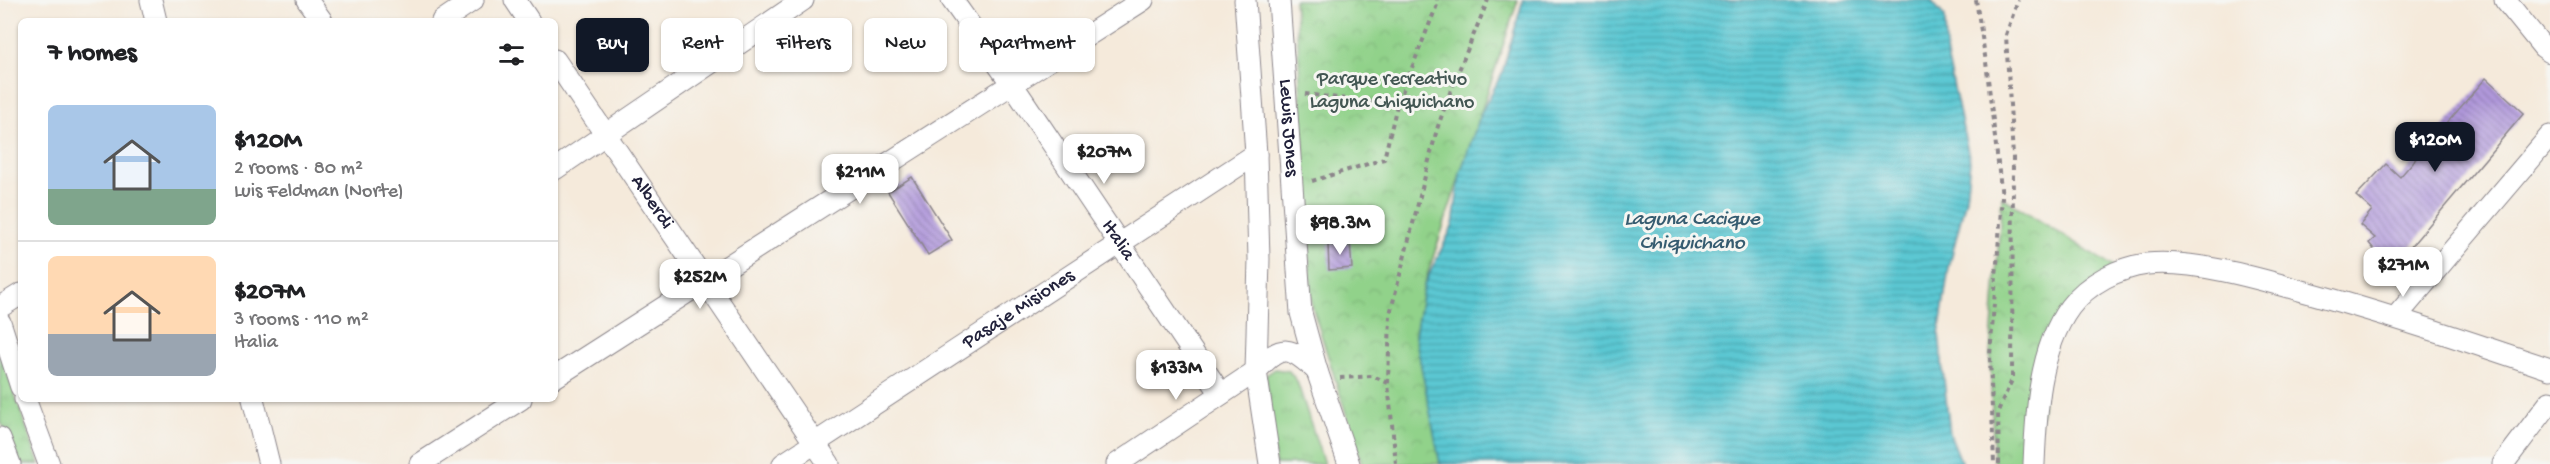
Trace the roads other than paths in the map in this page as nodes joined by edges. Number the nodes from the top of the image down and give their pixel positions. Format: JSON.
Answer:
{"nodes":[{"id":1,"x":151,"y":0,"type":"edge"},
{"id":2,"x":307,"y":0,"type":"edge"},
{"id":3,"x":473,"y":0,"type":"edge"},
{"id":4,"x":515,"y":0,"type":"edge"},
{"id":5,"x":803,"y":0,"type":"edge"},
{"id":6,"x":952,"y":0,"type":"edge"},
{"id":7,"x":1143,"y":0,"type":"edge"},
{"id":8,"x":1245,"y":0,"type":"edge"},
{"id":9,"x":1278,"y":0,"type":"edge"},
{"id":10,"x":2505,"y":0,"type":"edge"},
{"id":11,"x":155,"y":18,"type":"edge"},
{"id":12,"x":320,"y":18,"type":"edge"},
{"id":13,"x":446,"y":18,"type":"edge"},
{"id":14,"x":527,"y":18,"type":"edge"},
{"id":15,"x":2550,"y":52,"type":"edge"},
{"id":16,"x":558,"y":64,"type":"edge"},
{"id":17,"x":1012,"y":84,"type":"junction"},
{"id":18,"x":605,"y":135,"type":"junction"},
{"id":19,"x":2550,"y":136,"type":"edge"},
{"id":20,"x":1256,"y":154,"type":"junction"},
{"id":21,"x":558,"y":167,"type":"edge"},
{"id":22,"x":1120,"y":243,"type":"junction"},
{"id":23,"x":704,"y":282,"type":"junction"},
{"id":24,"x":18,"y":296,"type":"edge"},
{"id":25,"x":0,"y":308,"type":"edge"},
{"id":26,"x":2396,"y":316,"type":"junction"},
{"id":27,"x":0,"y":322,"type":"edge"},
{"id":28,"x":2550,"y":369,"type":"edge"},
{"id":29,"x":1257,"y":370,"type":"junction"},
{"id":30,"x":1326,"y":375,"type":"junction"},
{"id":31,"x":558,"y":376,"type":"edge"},
{"id":32,"x":18,"y":378,"type":"edge"},
{"id":33,"x":1221,"y":394,"type":"junction"},
{"id":34,"x":26,"y":402,"type":"edge"},
{"id":35,"x":254,"y":402,"type":"edge"},
{"id":36,"x":516,"y":402,"type":"edge"},
{"id":37,"x":2550,"y":402,"type":"edge"},
{"id":38,"x":0,"y":438,"type":"edge"},
{"id":39,"x":815,"y":443,"type":"junction"},
{"id":40,"x":10,"y":464,"type":"edge"},
{"id":41,"x":49,"y":464,"type":"edge"},
{"id":42,"x":269,"y":464,"type":"edge"},
{"id":43,"x":420,"y":464,"type":"edge"},
{"id":44,"x":783,"y":464,"type":"edge"},
{"id":45,"x":829,"y":464,"type":"edge"},
{"id":46,"x":1117,"y":464,"type":"edge"},
{"id":47,"x":1270,"y":464,"type":"edge"},
{"id":48,"x":1349,"y":464,"type":"edge"},
{"id":49,"x":2034,"y":464,"type":"edge"},
{"id":50,"x":2503,"y":464,"type":"edge"}],
"edges":[{"from":1,"to":11,"type":"street"},
{"from":2,"to":12,"type":"street"},
{"from":3,"to":13,"type":"street"},
{"from":4,"to":14,"type":"street"},
{"from":5,"to":18,"type":"street"},
{"from":6,"to":17,"type":"street","name":"Italia"},
{"from":7,"to":17,"type":"street"},
{"from":8,"to":20,"type":"street","name":"Lewis Jones"},
{"from":9,"to":30,"type":"street","name":"Lewis Jones"},
{"from":10,"to":15,"type":"street"},
{"from":16,"to":18,"type":"street","name":"Alberdi"},
{"from":17,"to":22,"type":"street","name":"Italia"},
{"from":17,"to":23,"type":"street"},
{"from":18,"to":21,"type":"street"},
{"from":18,"to":23,"type":"street","name":"Alberdi"},
{"from":19,"to":26,"type":"street"},
{"from":20,"to":22,"type":"street","name":"Pasaje Misiones"},
{"from":20,"to":29,"type":"street","name":"Lewis Jones"},
{"from":22,"to":33,"type":"street","name":"Italia"},
{"from":22,"to":39,"type":"street","name":"Pasaje Misiones"},
{"from":23,"to":31,"type":"street"},
{"from":23,"to":39,"type":"street","name":"Alberdi"},
{"from":24,"to":25,"type":"street"},
{"from":26,"to":28,"type":"street"},
{"from":26,"to":49,"type":"street"},
{"from":27,"to":32,"type":"street"},
{"from":29,"to":30,"type":"street"},
{"from":29,"to":33,"type":"street"},
{"from":29,"to":47,"type":"street","name":"Lewis Jones"},
{"from":30,"to":48,"type":"street","name":"Lewis Jones"},
{"from":33,"to":46,"type":"street"},
{"from":34,"to":41,"type":"street"},
{"from":35,"to":42,"type":"street"},
{"from":36,"to":43,"type":"street"},
{"from":37,"to":50,"type":"street"},
{"from":38,"to":40,"type":"street"},
{"from":39,"to":44,"type":"street","name":"Pasaje Misiones"},
{"from":39,"to":45,"type":"street","name":"Alberdi"}]}
